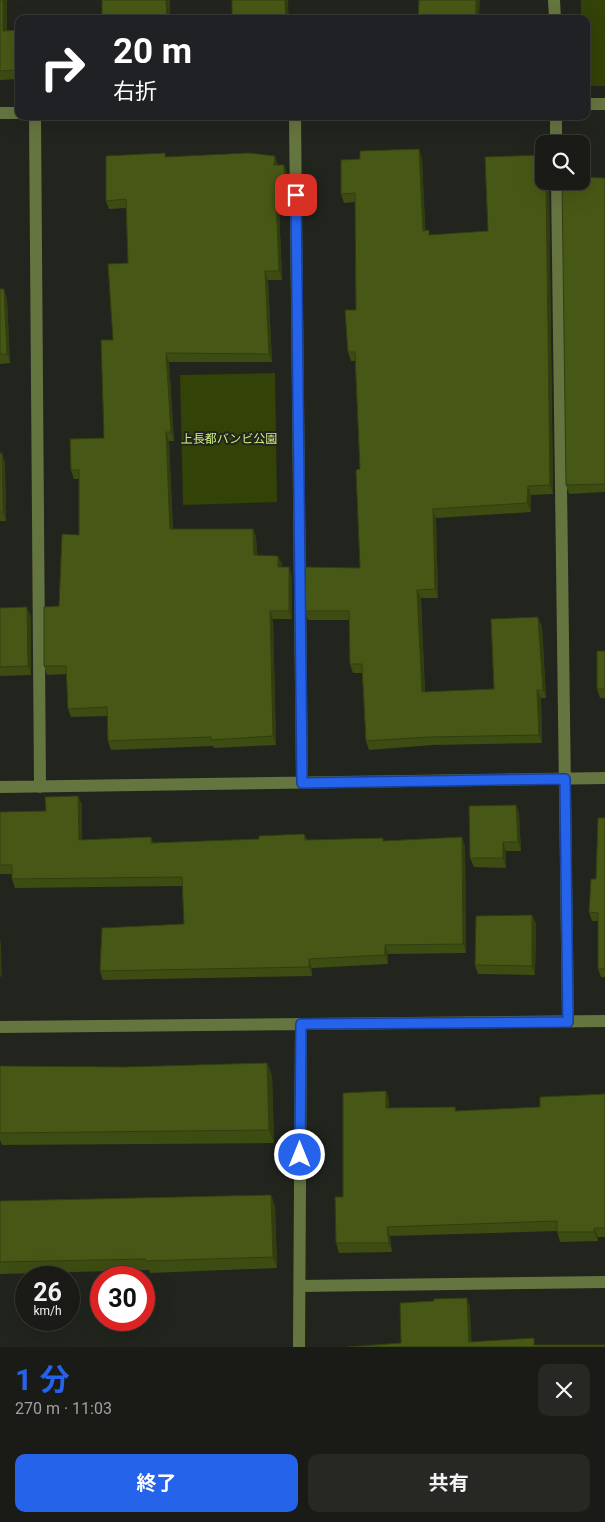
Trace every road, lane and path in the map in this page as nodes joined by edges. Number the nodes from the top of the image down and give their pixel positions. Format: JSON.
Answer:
{"nodes":[{"id":1,"x":554,"y":0,"type":"edge"},
{"id":2,"x":555,"y":15,"type":"edge"},
{"id":3,"x":590,"y":104,"type":"edge"},
{"id":4,"x":605,"y":104,"type":"edge"},
{"id":5,"x":0,"y":113,"type":"edge"},
{"id":6,"x":15,"y":113,"type":"edge"},
{"id":7,"x":35,"y":120,"type":"edge"},
{"id":8,"x":295,"y":120,"type":"edge"},
{"id":9,"x":556,"y":120,"type":"edge"},
{"id":10,"x":556,"y":135,"type":"edge"},
{"id":11,"x":557,"y":190,"type":"edge"},
{"id":12,"x":605,"y":778,"type":"edge"},
{"id":13,"x":565,"y":779,"type":"junction"},
{"id":14,"x":302,"y":783,"type":"junction"},
{"id":15,"x":0,"y":787,"type":"edge"},
{"id":16,"x":40,"y":787,"type":"junction"},
{"id":17,"x":605,"y":1021,"type":"edge"},
{"id":18,"x":568,"y":1022,"type":"junction"},
{"id":19,"x":301,"y":1024,"type":"junction"},
{"id":20,"x":0,"y":1027,"type":"edge"},
{"id":21,"x":605,"y":1282,"type":"edge"},
{"id":22,"x":300,"y":1286,"type":"junction"},
{"id":23,"x":299,"y":1347,"type":"edge"}],
"edges":[{"from":1,"to":2,"type":"street"},
{"from":3,"to":4,"type":"street"},
{"from":5,"to":6,"type":"street"},
{"from":7,"to":16,"type":"street"},
{"from":8,"to":14,"type":"street"},
{"from":9,"to":10,"type":"street"},
{"from":11,"to":13,"type":"street"},
{"from":12,"to":13,"type":"street"},
{"from":13,"to":14,"type":"street"},
{"from":13,"to":18,"type":"street"},
{"from":14,"to":16,"type":"street"},
{"from":15,"to":16,"type":"street"},
{"from":17,"to":18,"type":"street"},
{"from":18,"to":19,"type":"street"},
{"from":19,"to":20,"type":"street"},
{"from":19,"to":22,"type":"street"},
{"from":21,"to":22,"type":"street"},
{"from":22,"to":23,"type":"street"}]}
